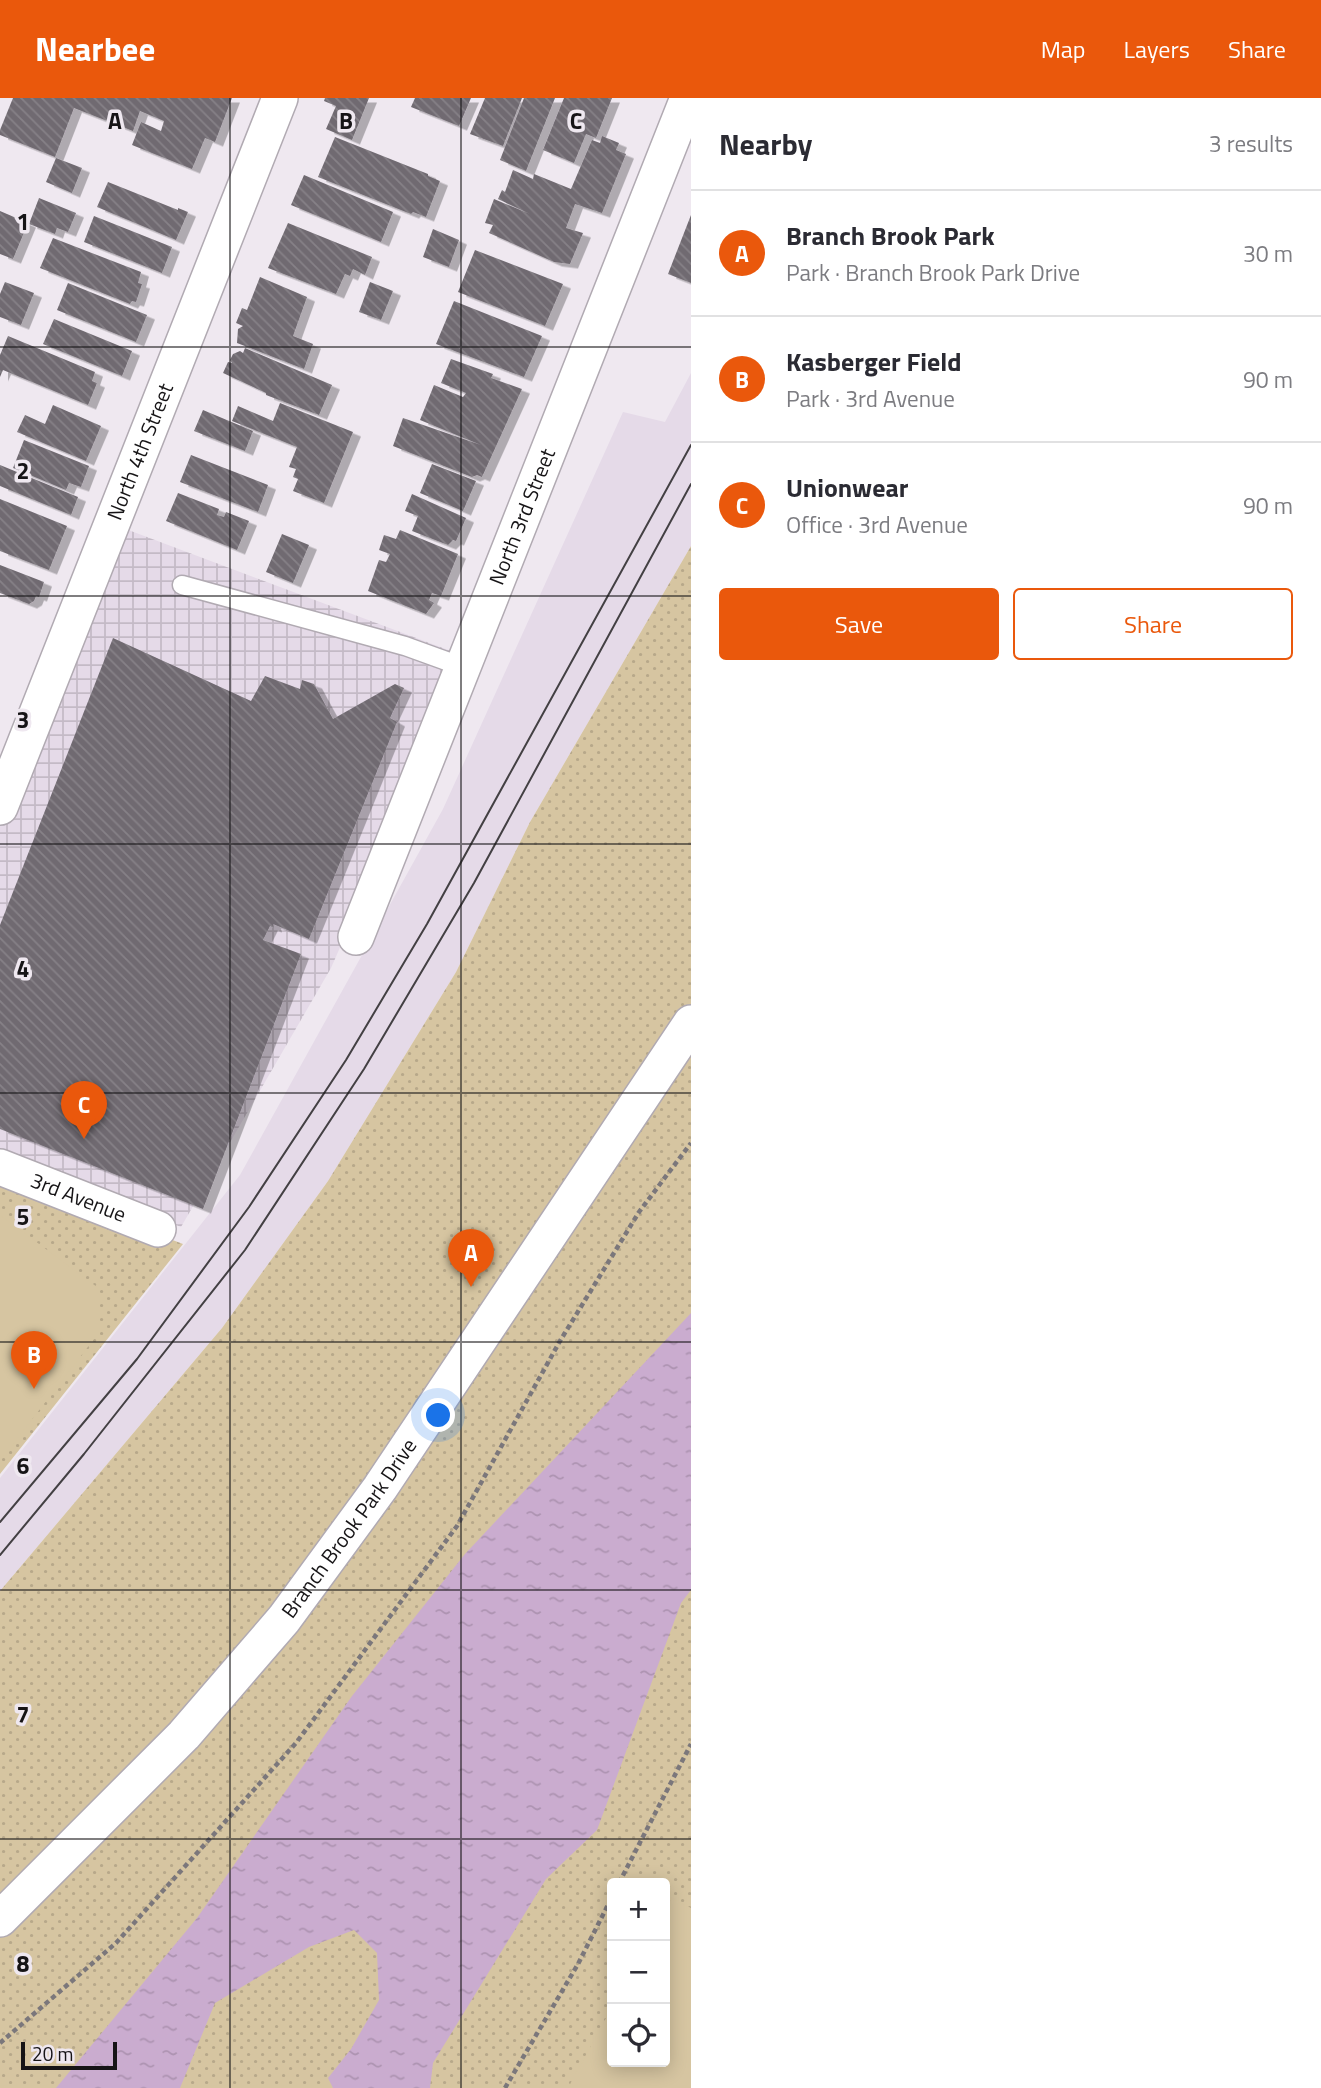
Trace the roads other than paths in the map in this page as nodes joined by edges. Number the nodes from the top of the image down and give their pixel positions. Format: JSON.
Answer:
{"nodes":[{"id":1,"x":280,"y":98,"type":"edge"},
{"id":2,"x":688,"y":98,"type":"edge"},
{"id":3,"x":182,"y":584,"type":"dead end"},
{"id":4,"x":463,"y":667,"type":"junction"},
{"id":5,"x":0,"y":807,"type":"edge"},
{"id":6,"x":356,"y":937,"type":"dead end"},
{"id":7,"x":691,"y":1023,"type":"edge"},
{"id":8,"x":0,"y":1167,"type":"edge"},
{"id":9,"x":158,"y":1230,"type":"dead end"},
{"id":10,"x":0,"y":1919,"type":"edge"}],
"edges":[{"from":1,"to":5,"type":"street","name":"North 4th Street"},
{"from":2,"to":4,"type":"street","name":"North 3rd Street"},
{"from":3,"to":4,"type":"lane"},
{"from":4,"to":6,"type":"street","name":"North 3rd Street"},
{"from":7,"to":10,"type":"street","name":"Branch Brook Park Drive"},
{"from":8,"to":9,"type":"street","name":"3rd Avenue"}]}
